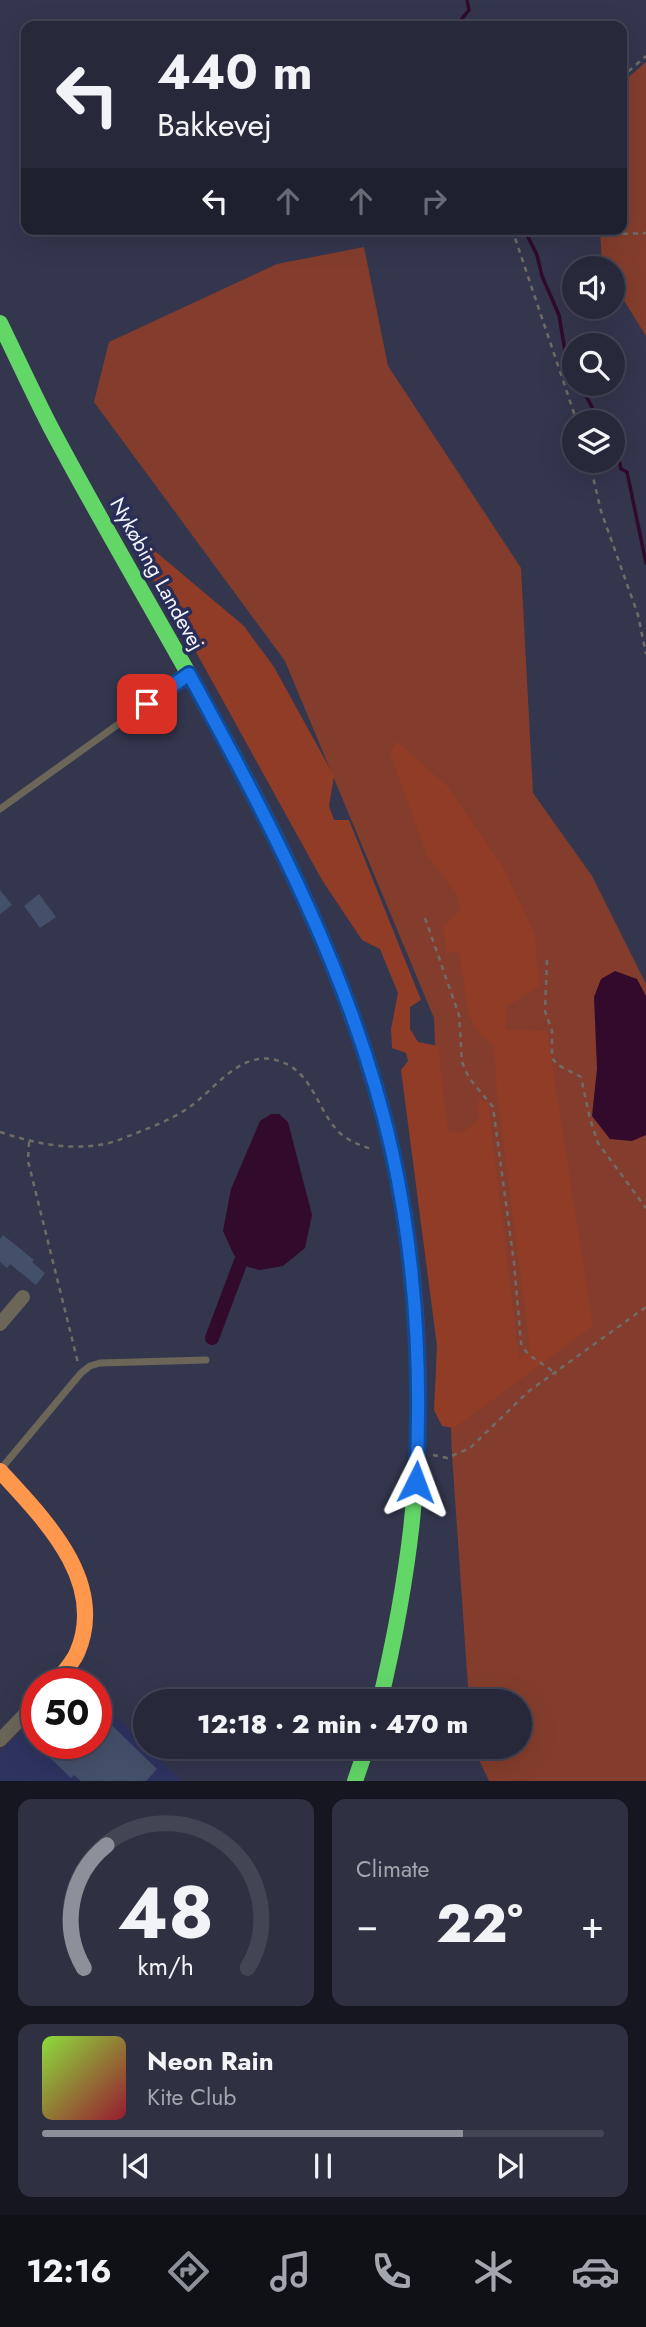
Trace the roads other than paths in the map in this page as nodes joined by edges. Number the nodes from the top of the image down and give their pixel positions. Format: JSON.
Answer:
{"nodes":[{"id":1,"x":0,"y":323,"type":"edge"},
{"id":2,"x":189,"y":674,"type":"junction"},
{"id":3,"x":0,"y":809,"type":"edge"},
{"id":4,"x":23,"y":1297,"type":"dead end"},
{"id":5,"x":0,"y":1324,"type":"edge"},
{"id":6,"x":206,"y":1360,"type":"dead end"},
{"id":7,"x":0,"y":1470,"type":"edge"},
{"id":8,"x":66,"y":1668,"type":"edge"},
{"id":9,"x":383,"y":1689,"type":"edge"},
{"id":10,"x":21,"y":1718,"type":"edge"},
{"id":11,"x":0,"y":1740,"type":"edge"},
{"id":12,"x":363,"y":1759,"type":"edge"},
{"id":13,"x":355,"y":1781,"type":"edge"}],
"edges":[{"from":1,"to":2,"type":"main road","name":"Nykøbing Landevej"},
{"from":2,"to":3,"type":"lane"},
{"from":2,"to":9,"type":"main road","name":"Nykøbing Landevej"},
{"from":4,"to":5,"type":"street"},
{"from":6,"to":7,"type":"lane"},
{"from":7,"to":8,"type":"main road"},
{"from":10,"to":11,"type":"street"},
{"from":12,"to":13,"type":"main road"}]}
